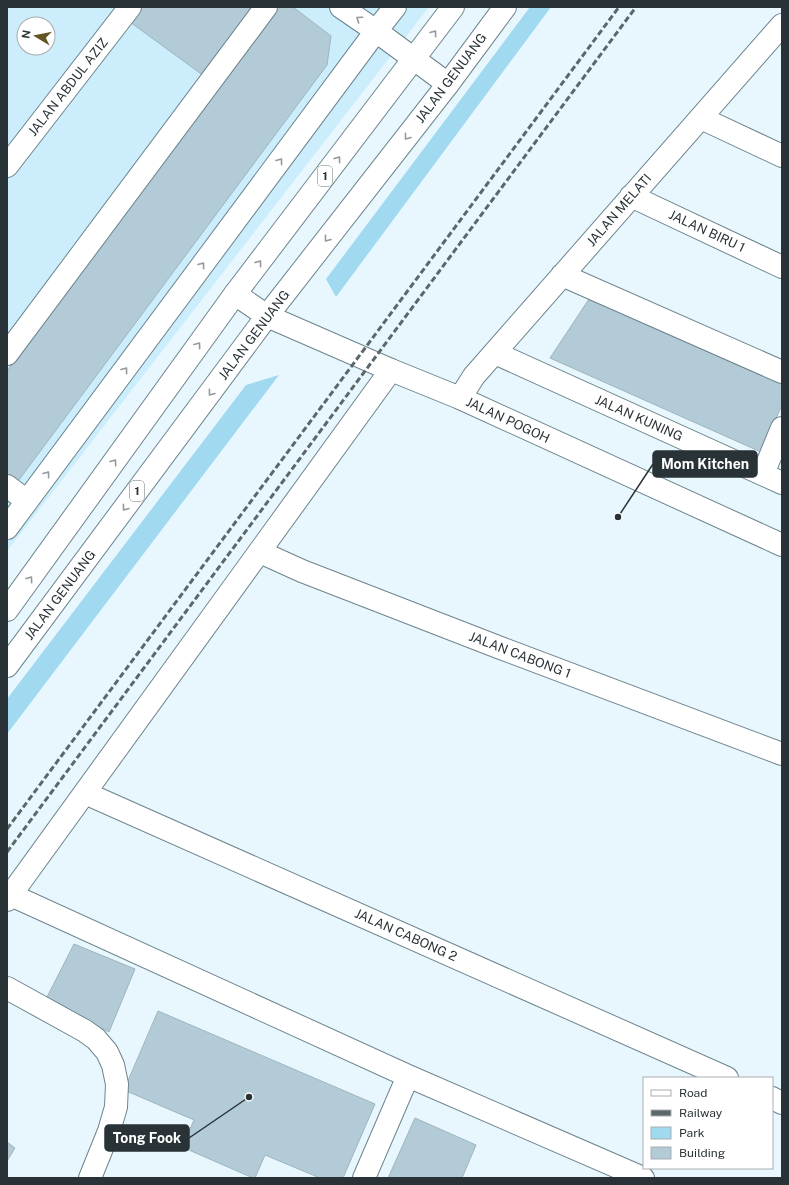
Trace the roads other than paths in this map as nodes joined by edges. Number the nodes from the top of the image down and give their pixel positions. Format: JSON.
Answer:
{"nodes":[{"id":1,"x":130,"y":7,"type":"edge"},
{"id":2,"x":266,"y":7,"type":"edge"},
{"id":3,"x":341,"y":7,"type":"edge"},
{"id":4,"x":395,"y":7,"type":"edge"},
{"id":5,"x":453,"y":7,"type":"edge"},
{"id":6,"x":505,"y":7,"type":"edge"},
{"id":7,"x":782,"y":25,"type":"edge"},
{"id":8,"x":376,"y":31,"type":"junction"},
{"id":9,"x":774,"y":47,"type":"edge"},
{"id":10,"x":414,"y":59,"type":"junction"},
{"id":11,"x":448,"y":84,"type":"junction"},
{"id":12,"x":701,"y":118,"type":"junction"},
{"id":13,"x":782,"y":156,"type":"edge"},
{"id":14,"x":7,"y":166,"type":"edge"},
{"id":15,"x":631,"y":196,"type":"junction"},
{"id":16,"x":782,"y":267,"type":"edge"},
{"id":17,"x":562,"y":275,"type":"junction"},
{"id":18,"x":235,"y":294,"type":"junction"},
{"id":19,"x":267,"y":316,"type":"junction"},
{"id":20,"x":495,"y":353,"type":"junction"},
{"id":21,"x":7,"y":354,"type":"edge"},
{"id":22,"x":391,"y":370,"type":"junction"},
{"id":23,"x":782,"y":372,"type":"edge"},
{"id":24,"x":460,"y":398,"type":"junction"},
{"id":25,"x":782,"y":428,"type":"edge"},
{"id":26,"x":773,"y":479,"type":"edge"},
{"id":27,"x":7,"y":486,"type":"edge"},
{"id":28,"x":27,"y":501,"type":"junction"},
{"id":29,"x":7,"y":528,"type":"edge"},
{"id":30,"x":782,"y":545,"type":"edge"},
{"id":31,"x":260,"y":552,"type":"junction"},
{"id":32,"x":7,"y":610,"type":"edge"},
{"id":33,"x":7,"y":666,"type":"edge"},
{"id":34,"x":782,"y":754,"type":"edge"},
{"id":35,"x":85,"y":793,"type":"junction"},
{"id":36,"x":9,"y":897,"type":"edge"},
{"id":37,"x":7,"y":988,"type":"edge"},
{"id":38,"x":408,"y":1076,"type":"junction"},
{"id":39,"x":725,"y":1077,"type":"edge"},
{"id":40,"x":773,"y":1098,"type":"edge"},
{"id":41,"x":782,"y":1103,"type":"edge"},
{"id":42,"x":90,"y":1178,"type":"edge"},
{"id":43,"x":364,"y":1178,"type":"edge"},
{"id":44,"x":643,"y":1178,"type":"edge"}],
"edges":[{"from":1,"to":14,"type":"main road","name":"JALAN ABDUL AZIZ"},
{"from":2,"to":21,"type":"main road"},
{"from":8,"to":3,"type":"main road","one_way":true},
{"from":4,"to":8,"type":"main road"},
{"from":10,"to":5,"type":"main road","number":"1","one_way":true},
{"from":6,"to":11,"type":"main road","name":"JALAN GENUANG","number":"1"},
{"from":7,"to":9,"type":"main road","name":"JALAN MELATI"},
{"from":8,"to":10,"type":"main road"},
{"from":28,"to":8,"type":"main road","one_way":true},
{"from":9,"to":12,"type":"main road","name":"JALAN MELATI"},
{"from":10,"to":11,"type":"main road"},
{"from":18,"to":10,"type":"main road","number":"1","one_way":true},
{"from":11,"to":19,"type":"main road","name":"JALAN GENUANG","number":"1","one_way":true},
{"from":12,"to":13,"type":"main road"},
{"from":12,"to":15,"type":"main road","name":"JALAN MELATI"},
{"from":15,"to":16,"type":"main road","name":"JALAN BIRU 1"},
{"from":15,"to":17,"type":"main road","name":"JALAN MELATI"},
{"from":17,"to":20,"type":"main road","name":"JALAN MELATI"},
{"from":17,"to":23,"type":"main road"},
{"from":18,"to":19,"type":"main road","name":"JALAN POGOH"},
{"from":32,"to":18,"type":"main road","number":"1","one_way":true},
{"from":19,"to":22,"type":"main road","name":"JALAN POGOH"},
{"from":19,"to":33,"type":"main road","name":"JALAN GENUANG","number":"1","one_way":true},
{"from":20,"to":24,"type":"main road","name":"JALAN MELATI"},
{"from":20,"to":26,"type":"main road","name":"JALAN KUNING"},
{"from":22,"to":24,"type":"main road","name":"JALAN POGOH"},
{"from":22,"to":31,"type":"main road"},
{"from":24,"to":30,"type":"main road","name":"JALAN POGOH"},
{"from":25,"to":26,"type":"main road"},
{"from":27,"to":28,"type":"main road"},
{"from":28,"to":29,"type":"main road"},
{"from":31,"to":34,"type":"main road","name":"JALAN CABONG 1"},
{"from":31,"to":35,"type":"main road"},
{"from":35,"to":36,"type":"main road"},
{"from":35,"to":39,"type":"main road","name":"JALAN CABONG 2"},
{"from":36,"to":38,"type":"main road"},
{"from":37,"to":42,"type":"main road"},
{"from":38,"to":43,"type":"main road"},
{"from":38,"to":44,"type":"main road"},
{"from":40,"to":41,"type":"main road"}]}
